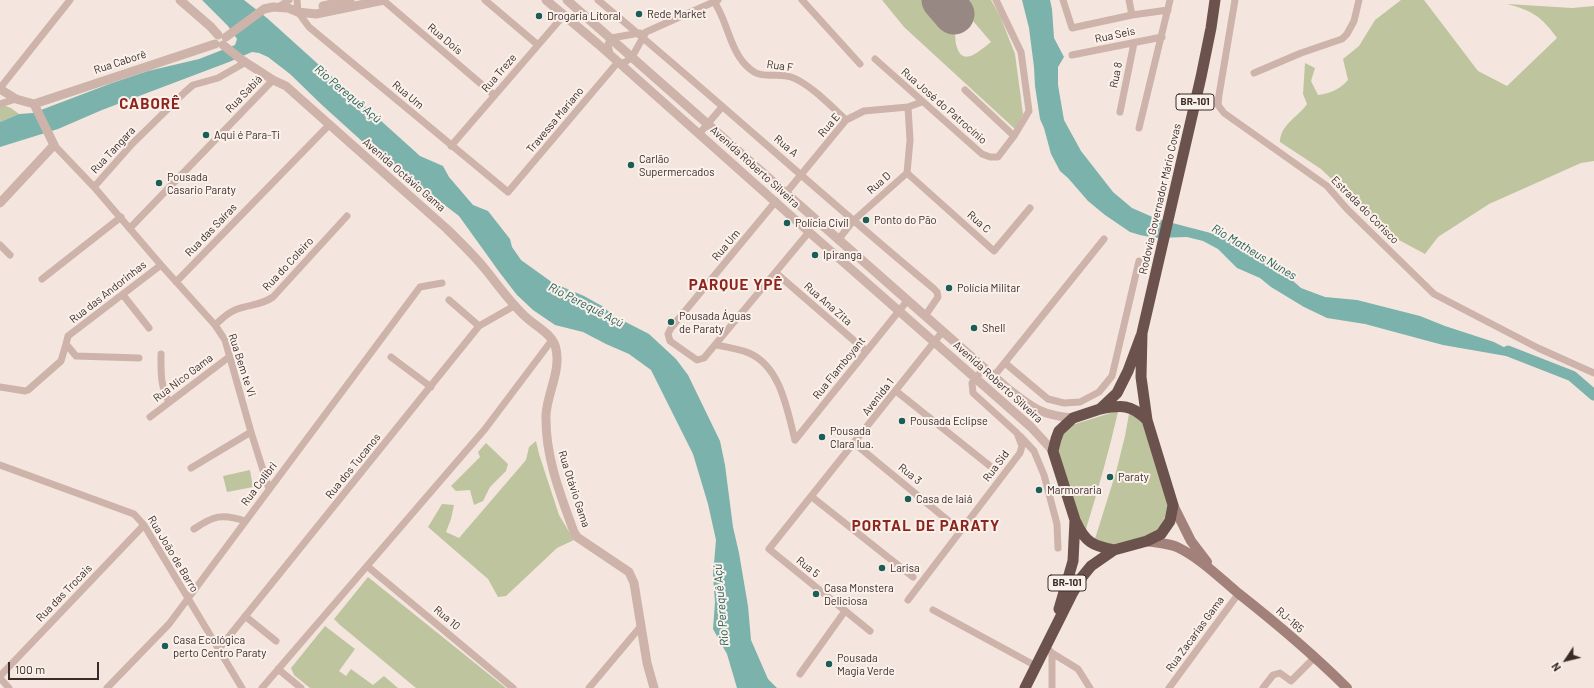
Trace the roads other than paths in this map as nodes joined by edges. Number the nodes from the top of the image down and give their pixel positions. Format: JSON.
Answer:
{"nodes":[{"id":1,"x":70,"y":0,"type":"edge"},
{"id":2,"x":180,"y":0,"type":"edge"},
{"id":3,"x":289,"y":0,"type":"edge"},
{"id":4,"x":297,"y":0,"type":"edge"},
{"id":5,"x":350,"y":0,"type":"edge"},
{"id":6,"x":383,"y":0,"type":"edge"},
{"id":7,"x":485,"y":0,"type":"edge"},
{"id":8,"x":546,"y":0,"type":"edge"},
{"id":9,"x":567,"y":0,"type":"edge"},
{"id":10,"x":598,"y":0,"type":"edge"},
{"id":11,"x":802,"y":0,"type":"edge"},
{"id":12,"x":996,"y":0,"type":"edge"},
{"id":13,"x":1063,"y":0,"type":"edge"},
{"id":14,"x":1129,"y":0,"type":"edge"},
{"id":15,"x":1170,"y":0,"type":"edge"},
{"id":16,"x":1214,"y":0,"type":"edge"},
{"id":17,"x":1235,"y":0,"type":"edge"},
{"id":18,"x":1359,"y":0,"type":"edge"},
{"id":19,"x":715,"y":1,"type":"edge"},
{"id":20,"x":272,"y":6,"type":"edge"},
{"id":21,"x":1168,"y":10,"type":"junction"},
{"id":22,"x":298,"y":12,"type":"junction"},
{"id":23,"x":309,"y":12,"type":"junction"},
{"id":24,"x":564,"y":15,"type":"junction"},
{"id":25,"x":1132,"y":15,"type":"junction"},
{"id":26,"x":642,"y":34,"type":"junction"},
{"id":27,"x":1162,"y":37,"type":"junction"},
{"id":28,"x":611,"y":38,"type":"junction"},
{"id":29,"x":223,"y":41,"type":"junction"},
{"id":30,"x":1134,"y":42,"type":"junction"},
{"id":31,"x":538,"y":44,"type":"junction"},
{"id":32,"x":610,"y":54,"type":"junction"},
{"id":33,"x":1072,"y":55,"type":"dead end"},
{"id":34,"x":632,"y":57,"type":"junction"},
{"id":35,"x":874,"y":59,"type":"dead end"},
{"id":36,"x":244,"y":61,"type":"junction"},
{"id":37,"x":618,"y":62,"type":"junction"},
{"id":38,"x":860,"y":64,"type":"dead end"},
{"id":39,"x":1254,"y":73,"type":"dead end"},
{"id":40,"x":273,"y":80,"type":"junction"},
{"id":41,"x":0,"y":89,"type":"edge"},
{"id":42,"x":965,"y":90,"type":"dead end"},
{"id":43,"x":494,"y":95,"type":"junction"},
{"id":44,"x":16,"y":99,"type":"junction"},
{"id":45,"x":922,"y":102,"type":"junction"},
{"id":46,"x":0,"y":104,"type":"edge"},
{"id":47,"x":34,"y":104,"type":"junction"},
{"id":48,"x":722,"y":107,"type":"junction"},
{"id":49,"x":908,"y":107,"type":"junction"},
{"id":50,"x":1120,"y":112,"type":"dead end"},
{"id":51,"x":846,"y":120,"type":"junction"},
{"id":52,"x":708,"y":124,"type":"junction"},
{"id":53,"x":329,"y":125,"type":"junction"},
{"id":54,"x":1139,"y":128,"type":"dead end"},
{"id":55,"x":699,"y":134,"type":"junction"},
{"id":56,"x":1014,"y":136,"type":"junction"},
{"id":57,"x":54,"y":145,"type":"junction"},
{"id":58,"x":451,"y":146,"type":"junction"},
{"id":59,"x":907,"y":173,"type":"junction"},
{"id":60,"x":802,"y":175,"type":"junction"},
{"id":61,"x":773,"y":181,"type":"junction"},
{"id":62,"x":94,"y":187,"type":"junction"},
{"id":63,"x":508,"y":192,"type":"joint"},
{"id":64,"x":786,"y":192,"type":"junction"},
{"id":65,"x":766,"y":193,"type":"junction"},
{"id":66,"x":776,"y":201,"type":"junction"},
{"id":67,"x":0,"y":204,"type":"edge"},
{"id":68,"x":1030,"y":208,"type":"dead end"},
{"id":69,"x":348,"y":216,"type":"dead end"},
{"id":70,"x":121,"y":217,"type":"junction"},
{"id":71,"x":853,"y":221,"type":"junction"},
{"id":72,"x":130,"y":228,"type":"junction"},
{"id":73,"x":809,"y":232,"type":"junction"},
{"id":74,"x":1104,"y":239,"type":"dead end"},
{"id":75,"x":838,"y":240,"type":"junction"},
{"id":76,"x":0,"y":245,"type":"edge"},
{"id":77,"x":10,"y":255,"type":"dead end"},
{"id":78,"x":1139,"y":261,"type":"dead end"},
{"id":79,"x":161,"y":265,"type":"junction"},
{"id":80,"x":776,"y":273,"type":"junction"},
{"id":81,"x":42,"y":279,"type":"dead end"},
{"id":82,"x":176,"y":282,"type":"junction"},
{"id":83,"x":442,"y":283,"type":"dead end"},
{"id":84,"x":123,"y":295,"type":"junction"},
{"id":85,"x":449,"y":300,"type":"dead end"},
{"id":86,"x":907,"y":301,"type":"junction"},
{"id":87,"x":514,"y":306,"type":"junction"},
{"id":88,"x":899,"y":310,"type":"junction"},
{"id":89,"x":925,"y":316,"type":"junction"},
{"id":90,"x":215,"y":325,"type":"junction"},
{"id":91,"x":479,"y":326,"type":"junction"},
{"id":92,"x":148,"y":328,"type":"dead end"},
{"id":93,"x":943,"y":331,"type":"junction"},
{"id":94,"x":1142,"y":333,"type":"junction"},
{"id":95,"x":552,"y":340,"type":"junction"},
{"id":96,"x":935,"y":342,"type":"junction"},
{"id":97,"x":66,"y":344,"type":"junction"},
{"id":98,"x":716,"y":345,"type":"junction"},
{"id":99,"x":866,"y":352,"type":"junction"},
{"id":100,"x":161,"y":354,"type":"dead end"},
{"id":101,"x":391,"y":356,"type":"dead end"},
{"id":102,"x":229,"y":357,"type":"junction"},
{"id":103,"x":139,"y":358,"type":"dead end"},
{"id":104,"x":1005,"y":363,"type":"junction"},
{"id":105,"x":984,"y":368,"type":"junction"},
{"id":106,"x":1594,"y":374,"type":"edge"},
{"id":107,"x":994,"y":376,"type":"junction"},
{"id":108,"x":976,"y":378,"type":"junction"},
{"id":109,"x":0,"y":387,"type":"edge"},
{"id":110,"x":431,"y":387,"type":"junction"},
{"id":111,"x":896,"y":391,"type":"junction"},
{"id":112,"x":169,"y":402,"type":"junction"},
{"id":113,"x":1100,"y":410,"type":"junction"},
{"id":114,"x":150,"y":417,"type":"dead end"},
{"id":115,"x":1073,"y":418,"type":"junction"},
{"id":116,"x":1147,"y":420,"type":"junction"},
{"id":117,"x":251,"y":432,"type":"junction"},
{"id":118,"x":1017,"y":433,"type":"junction"},
{"id":119,"x":854,"y":443,"type":"junction"},
{"id":120,"x":1053,"y":451,"type":"junction"},
{"id":121,"x":0,"y":465,"type":"edge"},
{"id":122,"x":191,"y":468,"type":"dead end"},
{"id":123,"x":995,"y":470,"type":"dead end"},
{"id":124,"x":269,"y":489,"type":"junction"},
{"id":125,"x":812,"y":497,"type":"junction"},
{"id":126,"x":1174,"y":505,"type":"junction"},
{"id":127,"x":1075,"y":520,"type":"junction"},
{"id":128,"x":246,"y":521,"type":"junction"},
{"id":129,"x":951,"y":523,"type":"dead end"},
{"id":130,"x":144,"y":525,"type":"junction"},
{"id":131,"x":194,"y":529,"type":"dead end"},
{"id":132,"x":1147,"y":541,"type":"junction"},
{"id":133,"x":1058,"y":548,"type":"dead end"},
{"id":134,"x":769,"y":550,"type":"joint"},
{"id":135,"x":1114,"y":550,"type":"junction"},
{"id":136,"x":367,"y":566,"type":"junction"},
{"id":137,"x":1215,"y":573,"type":"junction"},
{"id":138,"x":913,"y":576,"type":"dead end"},
{"id":139,"x":1239,"y":593,"type":"junction"},
{"id":140,"x":187,"y":599,"type":"junction"},
{"id":141,"x":908,"y":600,"type":"dead end"},
{"id":142,"x":933,"y":610,"type":"dead end"},
{"id":143,"x":845,"y":611,"type":"junction"},
{"id":144,"x":245,"y":616,"type":"junction"},
{"id":145,"x":641,"y":626,"type":"junction"},
{"id":146,"x":870,"y":631,"type":"dead end"},
{"id":147,"x":276,"y":641,"type":"dead end"},
{"id":148,"x":1048,"y":648,"type":"junction"},
{"id":149,"x":218,"y":650,"type":"junction"},
{"id":150,"x":1315,"y":657,"type":"junction"},
{"id":151,"x":1036,"y":666,"type":"junction"},
{"id":152,"x":278,"y":669,"type":"junction"},
{"id":153,"x":800,"y":674,"type":"dead end"},
{"id":154,"x":0,"y":677,"type":"edge"},
{"id":155,"x":1291,"y":681,"type":"junction"},
{"id":156,"x":9,"y":688,"type":"edge"},
{"id":157,"x":107,"y":688,"type":"edge"},
{"id":158,"x":242,"y":688,"type":"edge"},
{"id":159,"x":262,"y":688,"type":"edge"},
{"id":160,"x":301,"y":688,"type":"edge"},
{"id":161,"x":513,"y":688,"type":"edge"},
{"id":162,"x":589,"y":688,"type":"edge"},
{"id":163,"x":654,"y":688,"type":"edge"},
{"id":164,"x":1025,"y":688,"type":"edge"},
{"id":165,"x":1052,"y":688,"type":"edge"},
{"id":166,"x":1090,"y":688,"type":"edge"},
{"id":167,"x":1169,"y":688,"type":"edge"},
{"id":168,"x":1263,"y":688,"type":"edge"},
{"id":169,"x":1296,"y":688,"type":"edge"},
{"id":170,"x":1347,"y":688,"type":"edge"}],
"edges":[{"from":1,"to":41,"type":"street"},
{"from":2,"to":29,"type":"street","name":"Avenida Octávio Gama"},
{"from":3,"to":20,"type":"street"},
{"from":4,"to":22,"type":"street"},
{"from":5,"to":23,"type":"street"},
{"from":6,"to":23,"type":"street"},
{"from":6,"to":43,"type":"street","name":"Rua Dois"},
{"from":7,"to":31,"type":"street"},
{"from":8,"to":24,"type":"street","name":"Avenida Roberto Silveira"},
{"from":9,"to":28,"type":"street","name":"Avenida Roberto Silveira"},
{"from":10,"to":26,"type":"street","name":"Rua A"},
{"from":11,"to":38,"type":"street"},
{"from":12,"to":56,"type":"street","name":"Rua José do Patrocínio"},
{"from":13,"to":25,"type":"street"},
{"from":14,"to":25,"type":"street"},
{"from":15,"to":21,"type":"street"},
{"from":16,"to":94,"type":"highway","name":"Rodovia Governador Mário Covas","number":"BR-101"},
{"from":17,"to":106,"type":"street","name":"Estrada do Corisco"},
{"from":18,"to":39,"type":"street"},
{"from":19,"to":26,"type":"street"},
{"from":19,"to":51,"type":"street","name":"Rua F"},
{"from":20,"to":22,"type":"street"},
{"from":20,"to":29,"type":"street","name":"Rua Caborê"},
{"from":21,"to":25,"type":"street"},
{"from":21,"to":27,"type":"street"},
{"from":22,"to":23,"type":"street"},
{"from":22,"to":58,"type":"street","name":"Rua Um"},
{"from":24,"to":31,"type":"street","name":"Rua Treze"},
{"from":24,"to":32,"type":"street","name":"Avenida Roberto Silveira"},
{"from":26,"to":28,"type":"street"},
{"from":26,"to":34,"type":"street"},
{"from":26,"to":48,"type":"street","name":"Rua A"},
{"from":27,"to":30,"type":"street","name":"Rua Seis"},
{"from":27,"to":54,"type":"street"},
{"from":28,"to":32,"type":"street"},
{"from":28,"to":34,"type":"street","name":"Avenida Roberto Silveira"},
{"from":29,"to":36,"type":"street","name":"Avenida Octávio Gama"},
{"from":29,"to":47,"type":"street","name":"Rua Caborê"},
{"from":30,"to":33,"type":"street","name":"Rua Seis"},
{"from":30,"to":50,"type":"street","name":"Rua 8"},
{"from":31,"to":43,"type":"street","name":"Rua Treze"},
{"from":32,"to":37,"type":"street","name":"Avenida Roberto Silveira"},
{"from":34,"to":37,"type":"street"},
{"from":34,"to":52,"type":"street","name":"Avenida Roberto Silveira"},
{"from":35,"to":45,"type":"street","name":"Rua José do Patrocínio"},
{"from":36,"to":40,"type":"street","name":"Avenida Octávio Gama"},
{"from":36,"to":62,"type":"street","name":"Rua Tangara"},
{"from":37,"to":55,"type":"street","name":"Avenida Roberto Silveira"},
{"from":37,"to":63,"type":"street","name":"Travessa Mariano"},
{"from":40,"to":53,"type":"street","name":"Avenida Octávio Gama"},
{"from":40,"to":72,"type":"street","name":"Rua Sabiá"},
{"from":41,"to":44,"type":"street"},
{"from":42,"to":56,"type":"street"},
{"from":43,"to":58,"type":"street","name":"Rua Treze"},
{"from":44,"to":46,"type":"street"},
{"from":44,"to":47,"type":"street"},
{"from":45,"to":49,"type":"street","name":"Rua E"},
{"from":45,"to":56,"type":"street","name":"Rua José do Patrocínio"},
{"from":47,"to":57,"type":"street"},
{"from":48,"to":52,"type":"street"},
{"from":48,"to":60,"type":"street","name":"Rua A"},
{"from":49,"to":51,"type":"street","name":"Rua E"},
{"from":49,"to":59,"type":"street","name":"Rua D"},
{"from":51,"to":60,"type":"street","name":"Rua E"},
{"from":52,"to":55,"type":"street"},
{"from":52,"to":61,"type":"street","name":"Avenida Roberto Silveira"},
{"from":53,"to":82,"type":"street","name":"Rua das Saíras"},
{"from":53,"to":87,"type":"street","name":"Avenida Octávio Gama"},
{"from":55,"to":65,"type":"street","name":"Avenida Roberto Silveira"},
{"from":57,"to":62,"type":"street","name":"Rua Bem te Vi"},
{"from":57,"to":67,"type":"street"},
{"from":58,"to":63,"type":"street","name":"Rua Um"},
{"from":59,"to":68,"type":"street","name":"Rua C"},
{"from":59,"to":71,"type":"street","name":"Rua D"},
{"from":60,"to":64,"type":"street","name":"Rua E"},
{"from":60,"to":71,"type":"street","name":"Rua A"},
{"from":61,"to":64,"type":"street","name":"Avenida Roberto Silveira"},
{"from":61,"to":65,"type":"street"},
{"from":62,"to":70,"type":"street","name":"Rua Bem te Vi"},
{"from":64,"to":66,"type":"street"},
{"from":64,"to":75,"type":"street","name":"Avenida Roberto Silveira"},
{"from":65,"to":66,"type":"street","name":"Avenida Roberto Silveira"},
{"from":66,"to":73,"type":"street","name":"Avenida Roberto Silveira"},
{"from":66,"to":98,"type":"street","name":"Rua Um"},
{"from":69,"to":90,"type":"street","name":"Rua do Coleiro"},
{"from":70,"to":72,"type":"street","name":"Rua Bem te Vi"},
{"from":70,"to":81,"type":"street"},
{"from":71,"to":75,"type":"street","name":"Rua D"},
{"from":71,"to":89,"type":"street","name":"Rua A"},
{"from":72,"to":79,"type":"street","name":"Rua Bem te Vi"},
{"from":73,"to":80,"type":"street"},
{"from":73,"to":88,"type":"street","name":"Avenida Roberto Silveira"},
{"from":74,"to":104,"type":"street"},
{"from":75,"to":86,"type":"street","name":"Avenida Roberto Silveira"},
{"from":76,"to":77,"type":"street"},
{"from":78,"to":104,"type":"street"},
{"from":79,"to":82,"type":"street","name":"Rua Bem te Vi"},
{"from":79,"to":84,"type":"street","name":"Rua das Andorinhas"},
{"from":80,"to":98,"type":"street"},
{"from":80,"to":99,"type":"street","name":"Rua Ana Zita"},
{"from":82,"to":90,"type":"street","name":"Rua Bem te Vi"},
{"from":83,"to":124,"type":"street","name":"Rua Colibri"},
{"from":84,"to":92,"type":"street"},
{"from":84,"to":97,"type":"street","name":"Rua das Andorinhas"},
{"from":85,"to":91,"type":"street"},
{"from":86,"to":88,"type":"street","name":"Rua Flamboyant"},
{"from":86,"to":89,"type":"street","name":"Avenida Roberto Silveira"},
{"from":87,"to":91,"type":"street","name":"Rua dos Tucanos"},
{"from":87,"to":95,"type":"street","name":"Avenida Octávio Gama"},
{"from":88,"to":96,"type":"street","name":"Avenida Roberto Silveira"},
{"from":88,"to":99,"type":"street","name":"Rua Flamboyant"},
{"from":89,"to":93,"type":"street","name":"Avenida Roberto Silveira"},
{"from":90,"to":102,"type":"street","name":"Rua Bem te Vi"},
{"from":91,"to":110,"type":"street","name":"Rua dos Tucanos"},
{"from":93,"to":96,"type":"street","name":"Avenida 1"},
{"from":93,"to":105,"type":"street","name":"Avenida Roberto Silveira"},
{"from":94,"to":113,"type":"highway","name":"Rodovia Governador Mário Covas","number":"BR-101"},
{"from":94,"to":116,"type":"highway","name":"Rodovia Governador Mário Covas","number":"BR-101"},
{"from":95,"to":136,"type":"street"},
{"from":95,"to":145,"type":"street","name":"Rua Otávio Gama"},
{"from":96,"to":108,"type":"street","name":"Avenida Roberto Silveira"},
{"from":96,"to":111,"type":"street","name":"Avenida 1"},
{"from":97,"to":103,"type":"street"},
{"from":97,"to":109,"type":"street"},
{"from":98,"to":99,"type":"street","name":"Rua Flamboyant"},
{"from":100,"to":112,"type":"street"},
{"from":101,"to":110,"type":"street"},
{"from":102,"to":112,"type":"street","name":"Rua Nico Gama"},
{"from":102,"to":117,"type":"street","name":"Rua Bem te Vi"},
{"from":104,"to":107,"type":"street"},
{"from":105,"to":107,"type":"street","name":"Avenida Roberto Silveira"},
{"from":105,"to":108,"type":"street"},
{"from":107,"to":115,"type":"street","name":"Avenida Roberto Silveira"},
{"from":108,"to":118,"type":"street"},
{"from":108,"to":120,"type":"street","name":"Avenida Roberto Silveira"},
{"from":110,"to":144,"type":"street","name":"Rua dos Tucanos"},
{"from":111,"to":119,"type":"street","name":"Avenida 1"},
{"from":111,"to":123,"type":"street"},
{"from":112,"to":114,"type":"street","name":"Rua Nico Gama"},
{"from":113,"to":115,"type":"highway","name":"Rodovia Governador Mário Covas","number":"BR-101"},
{"from":113,"to":116,"type":"highway"},
{"from":115,"to":120,"type":"highway","name":"Rodovia Governador Mário Covas","number":"BR-101"},
{"from":116,"to":126,"type":"highway","name":"Rodovia Governador Mário Covas","number":"BR-101"},
{"from":117,"to":122,"type":"street"},
{"from":117,"to":124,"type":"street","name":"Rua Bem te Vi"},
{"from":118,"to":133,"type":"street"},
{"from":118,"to":141,"type":"street","name":"Rua Sid"},
{"from":119,"to":125,"type":"street","name":"Avenida 1"},
{"from":119,"to":129,"type":"street","name":"Rua 3"},
{"from":120,"to":127,"type":"highway","number":"BR-101"},
{"from":121,"to":130,"type":"street","name":"Rua João de Barro"},
{"from":124,"to":128,"type":"street","name":"Rua Colibri"},
{"from":125,"to":134,"type":"street","name":"Avenida 1"},
{"from":125,"to":138,"type":"street"},
{"from":126,"to":132,"type":"highway","number":"BR-101"},
{"from":126,"to":137,"type":"main road","number":"RJ-165"},
{"from":127,"to":135,"type":"highway"},
{"from":127,"to":148,"type":"highway","number":"BR-101"},
{"from":128,"to":131,"type":"street"},
{"from":128,"to":140,"type":"street","name":"Rua Colibri"},
{"from":130,"to":140,"type":"street","name":"Rua João de Barro"},
{"from":130,"to":154,"type":"street","name":"Rua das Trocais"},
{"from":132,"to":135,"type":"highway","number":"BR-101"},
{"from":132,"to":137,"type":"main road","number":"RJ-165"},
{"from":134,"to":143,"type":"street","name":"Rua 5"},
{"from":135,"to":148,"type":"highway","number":"BR-101"},
{"from":136,"to":152,"type":"street"},
{"from":136,"to":161,"type":"street","name":"Rua 10"},
{"from":137,"to":139,"type":"main road","name":"RJ-165","number":"RJ-165"},
{"from":139,"to":150,"type":"main road","name":"RJ-165","number":"RJ-165"},
{"from":139,"to":167,"type":"street","name":"Rua Zacarias Gama"},
{"from":140,"to":149,"type":"street","name":"Rua João de Barro"},
{"from":140,"to":157,"type":"street","name":"Rua Colibri"},
{"from":142,"to":151,"type":"street"},
{"from":143,"to":146,"type":"street","name":"Rua 5"},
{"from":143,"to":153,"type":"street"},
{"from":144,"to":147,"type":"street"},
{"from":144,"to":149,"type":"street","name":"Rua dos Tucanos"},
{"from":145,"to":162,"type":"street"},
{"from":145,"to":163,"type":"street","name":"Rua Otávio Gama"},
{"from":148,"to":151,"type":"highway","number":"BR-101"},
{"from":148,"to":165,"type":"street"},
{"from":148,"to":166,"type":"street"},
{"from":149,"to":158,"type":"street","name":"Rua João de Barro"},
{"from":150,"to":155,"type":"street"},
{"from":150,"to":170,"type":"main road","name":"RJ-165","number":"RJ-165"},
{"from":151,"to":164,"type":"highway","number":"BR-101"},
{"from":152,"to":159,"type":"street"},
{"from":152,"to":160,"type":"street"},
{"from":154,"to":156,"type":"street"},
{"from":155,"to":168,"type":"street"},
{"from":155,"to":169,"type":"street"}]}
